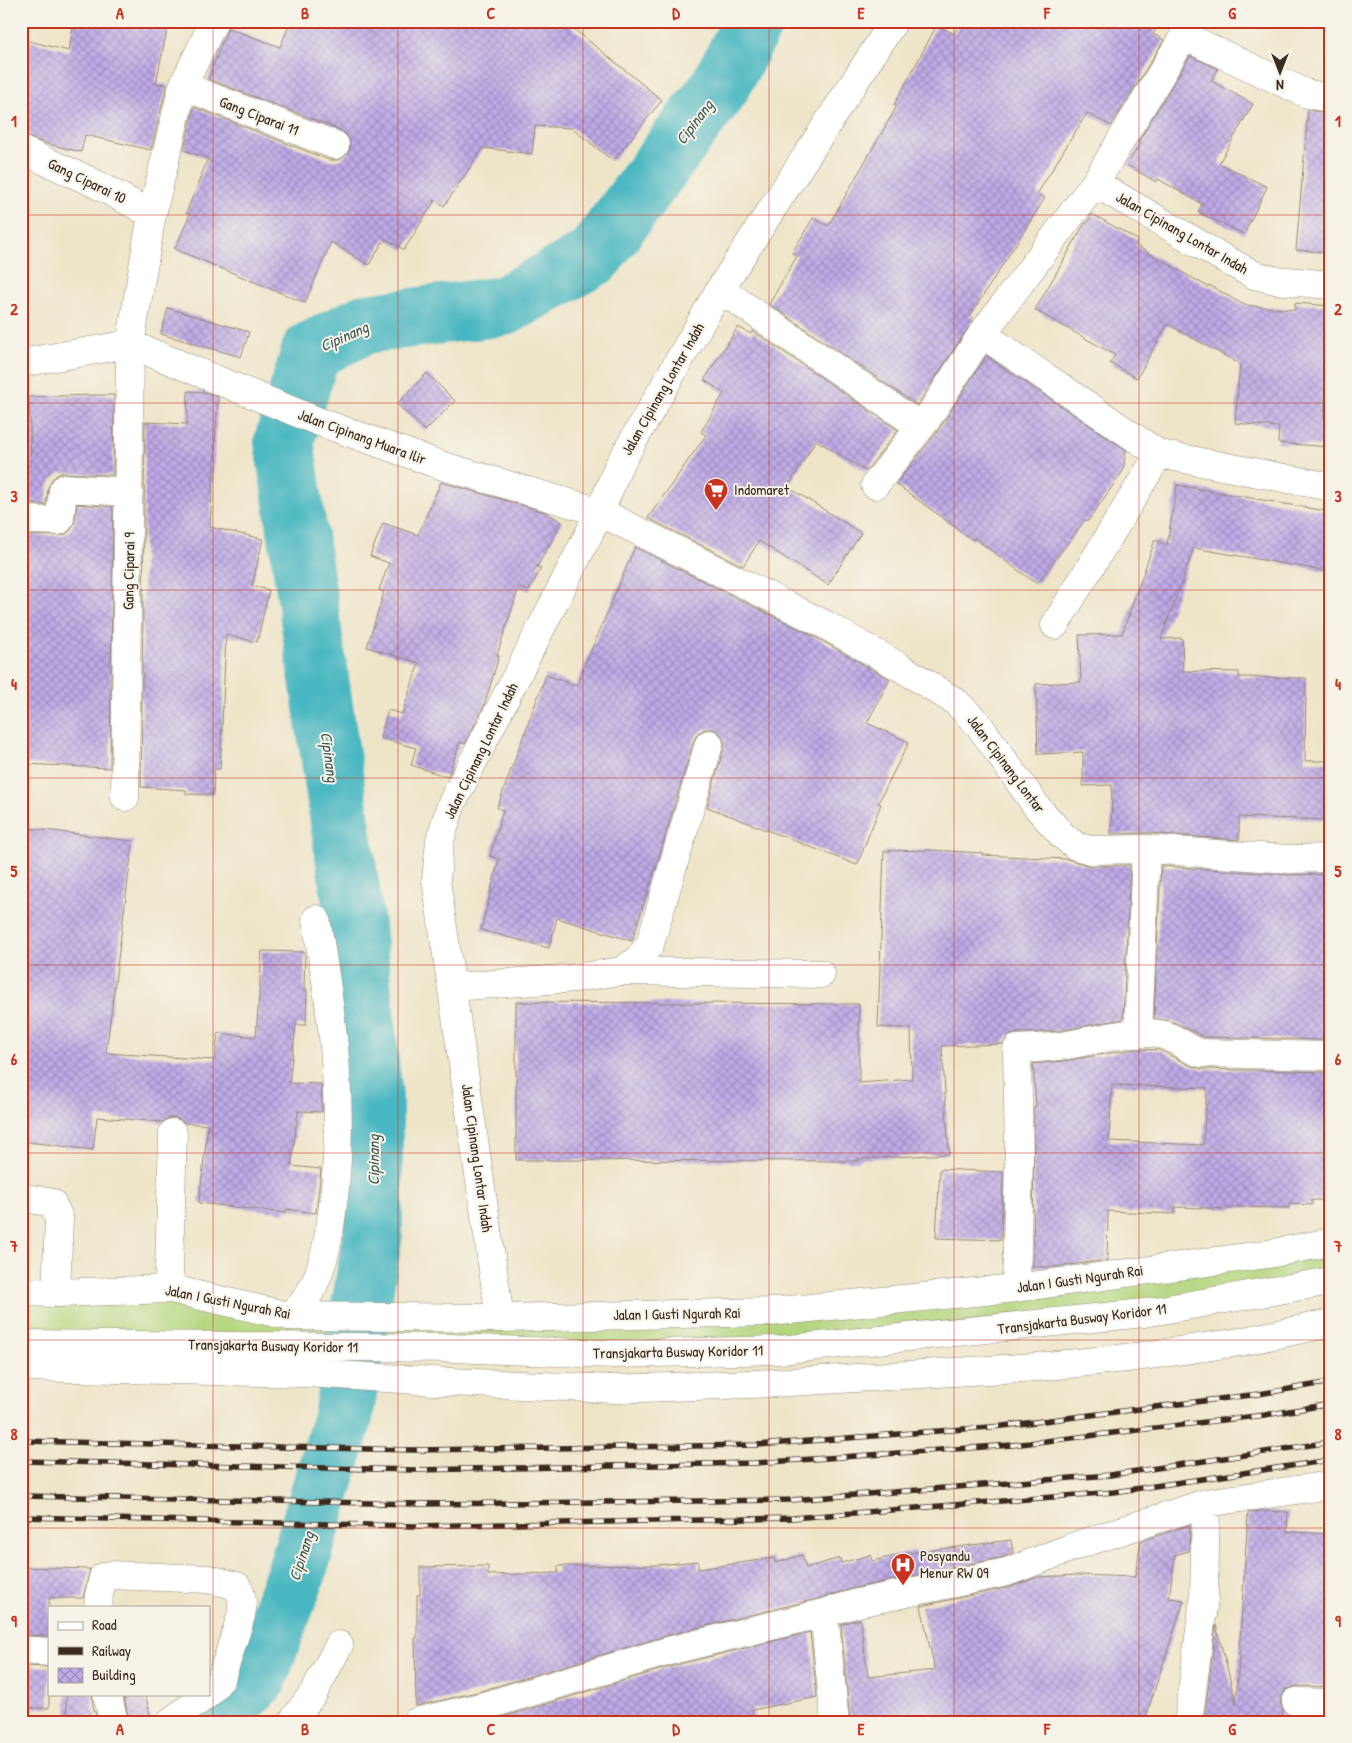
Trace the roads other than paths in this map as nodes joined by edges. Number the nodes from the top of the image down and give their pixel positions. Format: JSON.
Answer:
{"nodes":[{"id":1,"x":214,"y":21,"type":"edge"},
{"id":2,"x":894,"y":21,"type":"edge"},
{"id":3,"x":1187,"y":29,"type":"edge"},
{"id":4,"x":184,"y":86,"type":"junction"},
{"id":5,"x":1331,"y":99,"type":"edge"},
{"id":6,"x":335,"y":145,"type":"dead end"},
{"id":7,"x":21,"y":150,"type":"edge"},
{"id":8,"x":1095,"y":183,"type":"junction"},
{"id":9,"x":152,"y":214,"type":"junction"},
{"id":10,"x":1331,"y":285,"type":"edge"},
{"id":11,"x":720,"y":289,"type":"junction"},
{"id":12,"x":982,"y":334,"type":"junction"},
{"id":13,"x":130,"y":344,"type":"junction"},
{"id":14,"x":21,"y":363,"type":"edge"},
{"id":15,"x":921,"y":428,"type":"junction"},
{"id":16,"x":1159,"y":454,"type":"junction"},
{"id":17,"x":875,"y":485,"type":"dead end"},
{"id":18,"x":1331,"y":487,"type":"edge"},
{"id":19,"x":129,"y":492,"type":"junction"},
{"id":20,"x":600,"y":512,"type":"junction"},
{"id":21,"x":21,"y":520,"type":"edge"},
{"id":22,"x":1055,"y":625,"type":"dead end"},
{"id":23,"x":709,"y":744,"type":"dead end"},
{"id":24,"x":125,"y":797,"type":"dead end"},
{"id":25,"x":1146,"y":849,"type":"junction"},
{"id":26,"x":1331,"y":858,"type":"edge"},
{"id":27,"x":316,"y":919,"type":"dead end"},
{"id":28,"x":621,"y":971,"type":"junction"},
{"id":29,"x":821,"y":974,"type":"dead end"},
{"id":30,"x":452,"y":987,"type":"junction"},
{"id":31,"x":1138,"y":1034,"type":"junction"},
{"id":32,"x":1331,"y":1056,"type":"edge"},
{"id":33,"x":173,"y":1134,"type":"dead end"},
{"id":34,"x":21,"y":1196,"type":"edge"},
{"id":35,"x":1331,"y":1242,"type":"edge"},
{"id":36,"x":1331,"y":1281,"type":"edge"},
{"id":37,"x":171,"y":1288,"type":"junction"},
{"id":38,"x":1016,"y":1288,"type":"junction"},
{"id":39,"x":21,"y":1292,"type":"edge"},
{"id":40,"x":56,"y":1293,"type":"junction"},
{"id":41,"x":290,"y":1316,"type":"junction"},
{"id":42,"x":500,"y":1318,"type":"junction"},
{"id":43,"x":1331,"y":1323,"type":"edge"},
{"id":44,"x":21,"y":1344,"type":"edge"},
{"id":45,"x":21,"y":1367,"type":"edge"},
{"id":46,"x":1331,"y":1485,"type":"edge"},
{"id":47,"x":1206,"y":1503,"type":"junction"},
{"id":48,"x":98,"y":1606,"type":"edge"},
{"id":49,"x":824,"y":1613,"type":"junction"},
{"id":50,"x":339,"y":1645,"type":"dead end"},
{"id":51,"x":21,"y":1650,"type":"edge"},
{"id":52,"x":48,"y":1652,"type":"edge"},
{"id":53,"x":210,"y":1692,"type":"edge"},
{"id":54,"x":108,"y":1696,"type":"edge"},
{"id":55,"x":205,"y":1696,"type":"edge"},
{"id":56,"x":1296,"y":1702,"type":"dead end"},
{"id":57,"x":1331,"y":1703,"type":"edge"},
{"id":58,"x":114,"y":1722,"type":"edge"},
{"id":59,"x":170,"y":1722,"type":"edge"},
{"id":60,"x":292,"y":1722,"type":"edge"},
{"id":61,"x":416,"y":1722,"type":"edge"},
{"id":62,"x":835,"y":1722,"type":"edge"},
{"id":63,"x":1188,"y":1722,"type":"edge"}],
"edges":[{"from":1,"to":4,"type":"street"},
{"from":2,"to":11,"type":"street","name":"Jalan Cipinang Lontar Indah"},
{"from":3,"to":5,"type":"street"},
{"from":3,"to":8,"type":"street"},
{"from":4,"to":6,"type":"street","name":"Gang Ciparai 11"},
{"from":4,"to":9,"type":"street"},
{"from":7,"to":9,"type":"street","name":"Gang Ciparai 10"},
{"from":8,"to":10,"type":"street","name":"Jalan Cipinang Lontar Indah"},
{"from":8,"to":12,"type":"street"},
{"from":9,"to":13,"type":"street"},
{"from":11,"to":15,"type":"street"},
{"from":11,"to":20,"type":"street","name":"Jalan Cipinang Lontar Indah"},
{"from":12,"to":15,"type":"street"},
{"from":12,"to":16,"type":"street"},
{"from":13,"to":14,"type":"street"},
{"from":13,"to":19,"type":"street","name":"Gang Ciparai 9"},
{"from":13,"to":20,"type":"street","name":"Jalan Cipinang Muara Ilir"},
{"from":15,"to":17,"type":"street"},
{"from":16,"to":18,"type":"street"},
{"from":16,"to":22,"type":"street"},
{"from":19,"to":21,"type":"street"},
{"from":19,"to":24,"type":"street","name":"Gang Ciparai 9"},
{"from":20,"to":25,"type":"street","name":"Jalan Cipinang Lontar"},
{"from":20,"to":30,"type":"street","name":"Jalan Cipinang Lontar Indah"},
{"from":23,"to":28,"type":"street"},
{"from":25,"to":26,"type":"street","name":"Jalan Cipinang Lontar"},
{"from":25,"to":31,"type":"street"},
{"from":27,"to":41,"type":"street"},
{"from":28,"to":29,"type":"street"},
{"from":28,"to":30,"type":"street"},
{"from":30,"to":42,"type":"street","name":"Jalan Cipinang Lontar Indah"},
{"from":31,"to":32,"type":"street"},
{"from":31,"to":38,"type":"street"},
{"from":33,"to":37,"type":"street"},
{"from":34,"to":40,"type":"street"},
{"from":35,"to":38,"type":"street","name":"Jalan I Gusti Ngurah Rai"},
{"from":36,"to":44,"type":"street","name":"Transjakarta Busway Koridor 11"},
{"from":37,"to":40,"type":"street","name":"Jalan I Gusti Ngurah Rai"},
{"from":37,"to":41,"type":"street","name":"Jalan I Gusti Ngurah Rai"},
{"from":38,"to":42,"type":"street","name":"Jalan I Gusti Ngurah Rai"},
{"from":39,"to":40,"type":"street","name":"Jalan I Gusti Ngurah Rai"},
{"from":41,"to":42,"type":"street","name":"Jalan I Gusti Ngurah Rai"},
{"from":43,"to":45,"type":"street"},
{"from":46,"to":47,"type":"street"},
{"from":47,"to":49,"type":"street"},
{"from":47,"to":63,"type":"street"},
{"from":48,"to":53,"type":"street"},
{"from":49,"to":61,"type":"street"},
{"from":49,"to":62,"type":"street"},
{"from":50,"to":60,"type":"street"},
{"from":51,"to":52,"type":"street"},
{"from":54,"to":58,"type":"street"},
{"from":55,"to":59,"type":"street"},
{"from":56,"to":57,"type":"street"}]}
